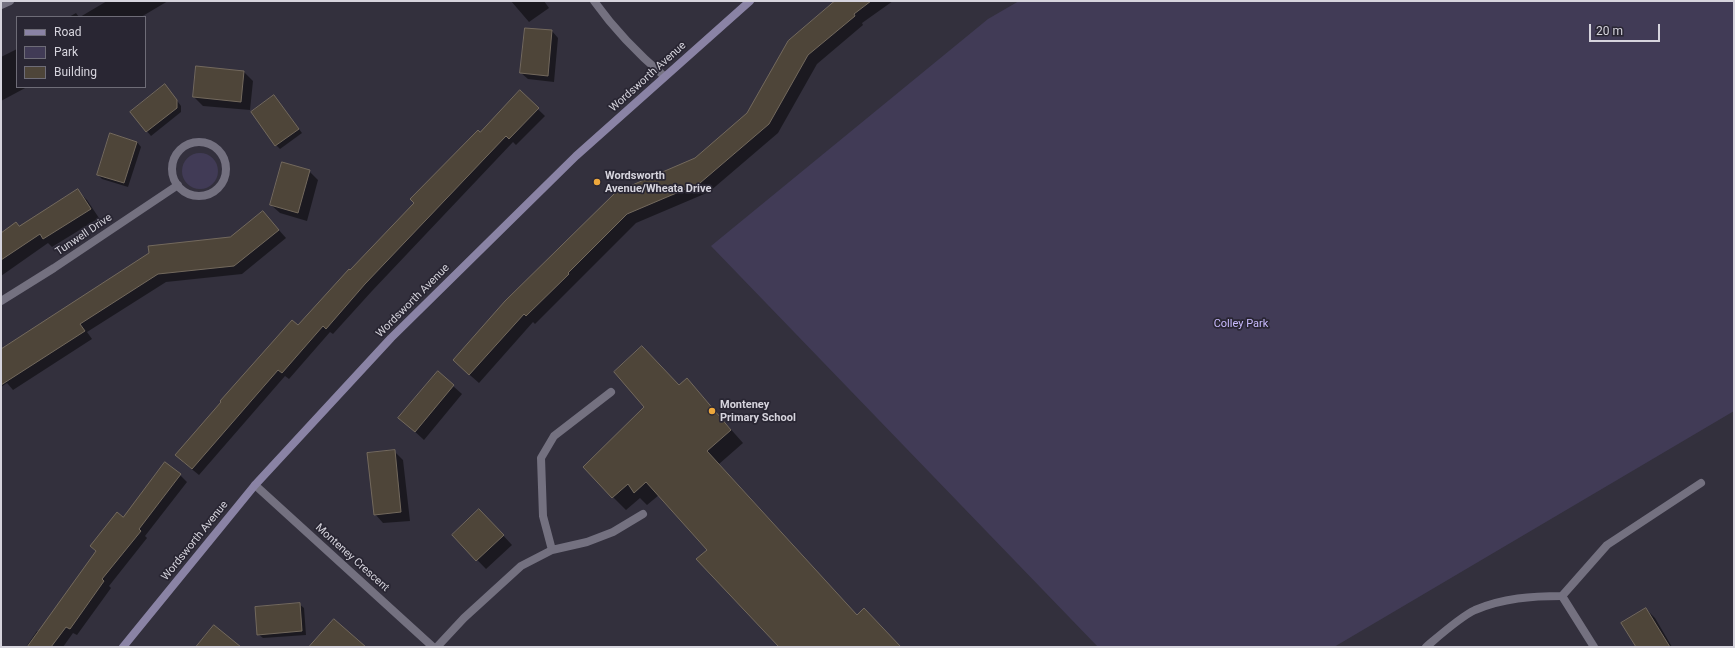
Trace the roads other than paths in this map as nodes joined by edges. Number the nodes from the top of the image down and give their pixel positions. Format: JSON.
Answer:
{"nodes":[{"id":1,"x":10,"y":1,"type":"edge"},
{"id":2,"x":594,"y":1,"type":"edge"},
{"id":3,"x":750,"y":1,"type":"edge"},
{"id":4,"x":1,"y":5,"type":"edge"},
{"id":5,"x":664,"y":76,"type":"junction"},
{"id":6,"x":178,"y":185,"type":"junction"},
{"id":7,"x":1,"y":301,"type":"edge"},
{"id":8,"x":611,"y":392,"type":"dead end"},
{"id":9,"x":1701,"y":483,"type":"dead end"},
{"id":10,"x":255,"y":485,"type":"junction"},
{"id":11,"x":643,"y":514,"type":"dead end"},
{"id":12,"x":552,"y":550,"type":"junction"},
{"id":13,"x":1562,"y":596,"type":"junction"},
{"id":14,"x":123,"y":647,"type":"edge"},
{"id":15,"x":433,"y":647,"type":"edge"},
{"id":16,"x":437,"y":647,"type":"edge"},
{"id":17,"x":1426,"y":647,"type":"edge"},
{"id":18,"x":1594,"y":647,"type":"edge"}],
"edges":[{"from":1,"to":4,"type":"street"},
{"from":2,"to":5,"type":"street"},
{"from":3,"to":5,"type":"street","name":"Wordsworth Avenue"},
{"from":5,"to":10,"type":"street","name":"Wordsworth Avenue"},
{"from":6,"to":6,"type":"street"},
{"from":6,"to":7,"type":"street","name":"Tunwell Drive"},
{"from":8,"to":12,"type":"street"},
{"from":9,"to":13,"type":"street"},
{"from":10,"to":14,"type":"street","name":"Wordsworth Avenue"},
{"from":10,"to":15,"type":"street","name":"Monteney Crescent"},
{"from":11,"to":12,"type":"street"},
{"from":12,"to":16,"type":"street"},
{"from":13,"to":17,"type":"street"},
{"from":13,"to":18,"type":"street"}]}
